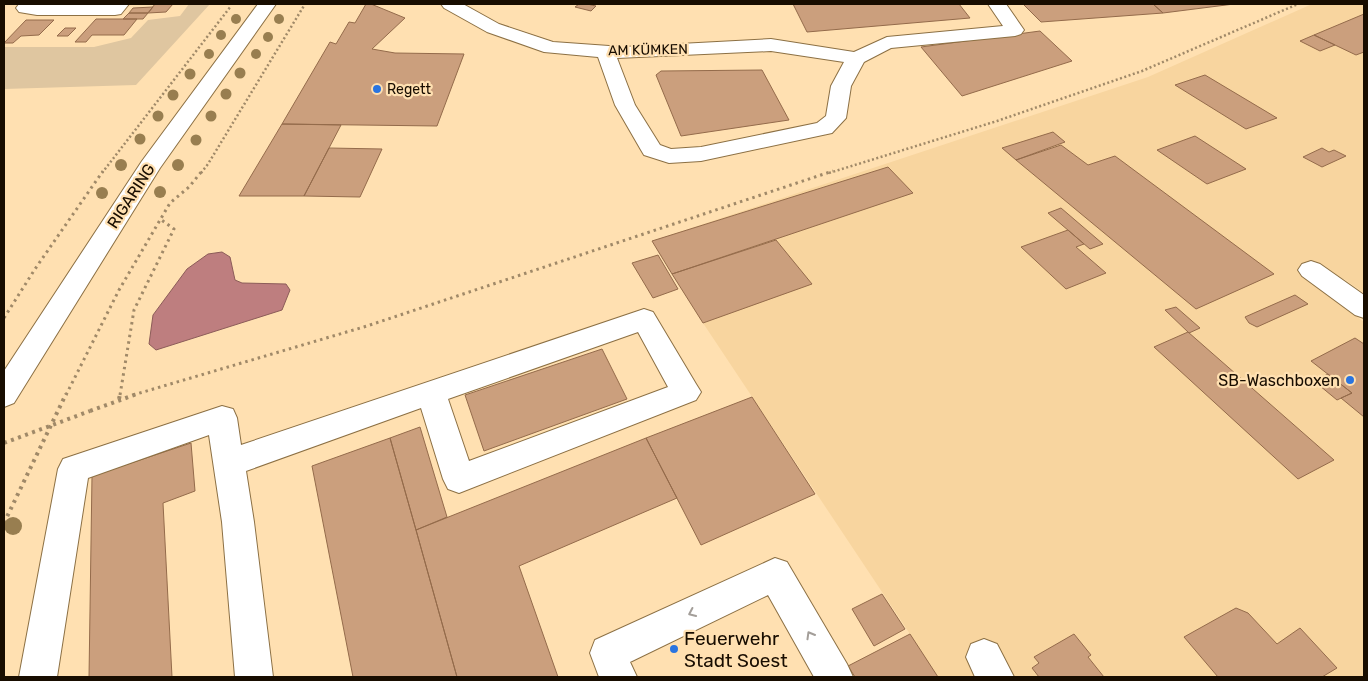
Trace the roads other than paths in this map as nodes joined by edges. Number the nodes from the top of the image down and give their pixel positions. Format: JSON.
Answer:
{"nodes":[{"id":1,"x":120,"y":4,"type":"edge"},
{"id":2,"x":267,"y":4,"type":"edge"},
{"id":3,"x":450,"y":4,"type":"edge"},
{"id":4,"x":998,"y":4,"type":"edge"},
{"id":5,"x":24,"y":7,"type":"edge"},
{"id":6,"x":606,"y":52,"type":"junction"},
{"id":7,"x":856,"y":58,"type":"junction"},
{"id":8,"x":1311,"y":270,"type":"dead end"},
{"id":9,"x":1364,"y":308,"type":"edge"},
{"id":10,"x":432,"y":393,"type":"junction"},
{"id":11,"x":4,"y":395,"type":"edge"},
{"id":12,"x":229,"y":462,"type":"junction"},
{"id":13,"x":38,"y":677,"type":"edge"},
{"id":14,"x":254,"y":677,"type":"edge"},
{"id":15,"x":618,"y":677,"type":"edge"},
{"id":16,"x":834,"y":677,"type":"edge"}],
"edges":[{"from":1,"to":5,"type":"street"},
{"from":2,"to":11,"type":"street","name":"RIGARING"},
{"from":3,"to":6,"type":"street","name":"AM KÜMKEN"},
{"from":4,"to":7,"type":"street"},
{"from":6,"to":7,"type":"street","name":"AM KÜMKEN"},
{"from":6,"to":7,"type":"street"},
{"from":8,"to":9,"type":"street"},
{"from":10,"to":10,"type":"street"},
{"from":10,"to":12,"type":"street"},
{"from":12,"to":13,"type":"street"},
{"from":12,"to":14,"type":"street"},
{"from":16,"to":15,"type":"street","one_way":true}]}
